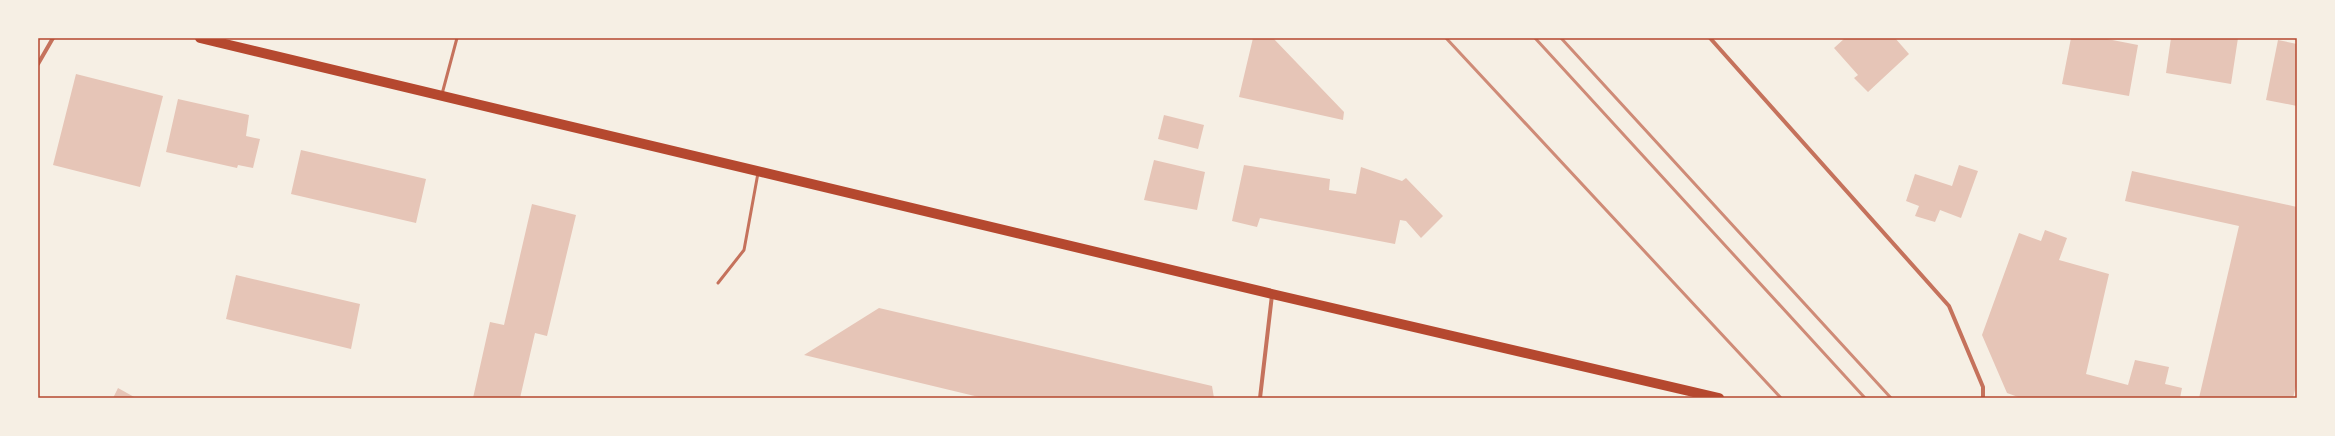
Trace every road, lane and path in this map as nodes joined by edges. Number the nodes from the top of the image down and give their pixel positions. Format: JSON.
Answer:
{"nodes":[{"id":1,"x":52,"y":38,"type":"edge"},
{"id":2,"x":200,"y":38,"type":"edge"},
{"id":3,"x":457,"y":38,"type":"edge"},
{"id":4,"x":1710,"y":38,"type":"edge"},
{"id":5,"x":38,"y":64,"type":"edge"},
{"id":6,"x":442,"y":95,"type":"junction"},
{"id":7,"x":758,"y":171,"type":"junction"},
{"id":8,"x":718,"y":283,"type":"dead end"},
{"id":9,"x":1272,"y":294,"type":"junction"},
{"id":10,"x":1260,"y":398,"type":"edge"},
{"id":11,"x":1719,"y":398,"type":"edge"},
{"id":12,"x":1983,"y":398,"type":"edge"}],
"edges":[{"from":1,"to":5,"type":"street"},
{"from":2,"to":6,"type":"main road"},
{"from":3,"to":6,"type":"lane"},
{"from":4,"to":12,"type":"street"},
{"from":6,"to":7,"type":"main road"},
{"from":7,"to":8,"type":"lane"},
{"from":7,"to":9,"type":"main road"},
{"from":9,"to":10,"type":"street"},
{"from":9,"to":11,"type":"main road"}]}
